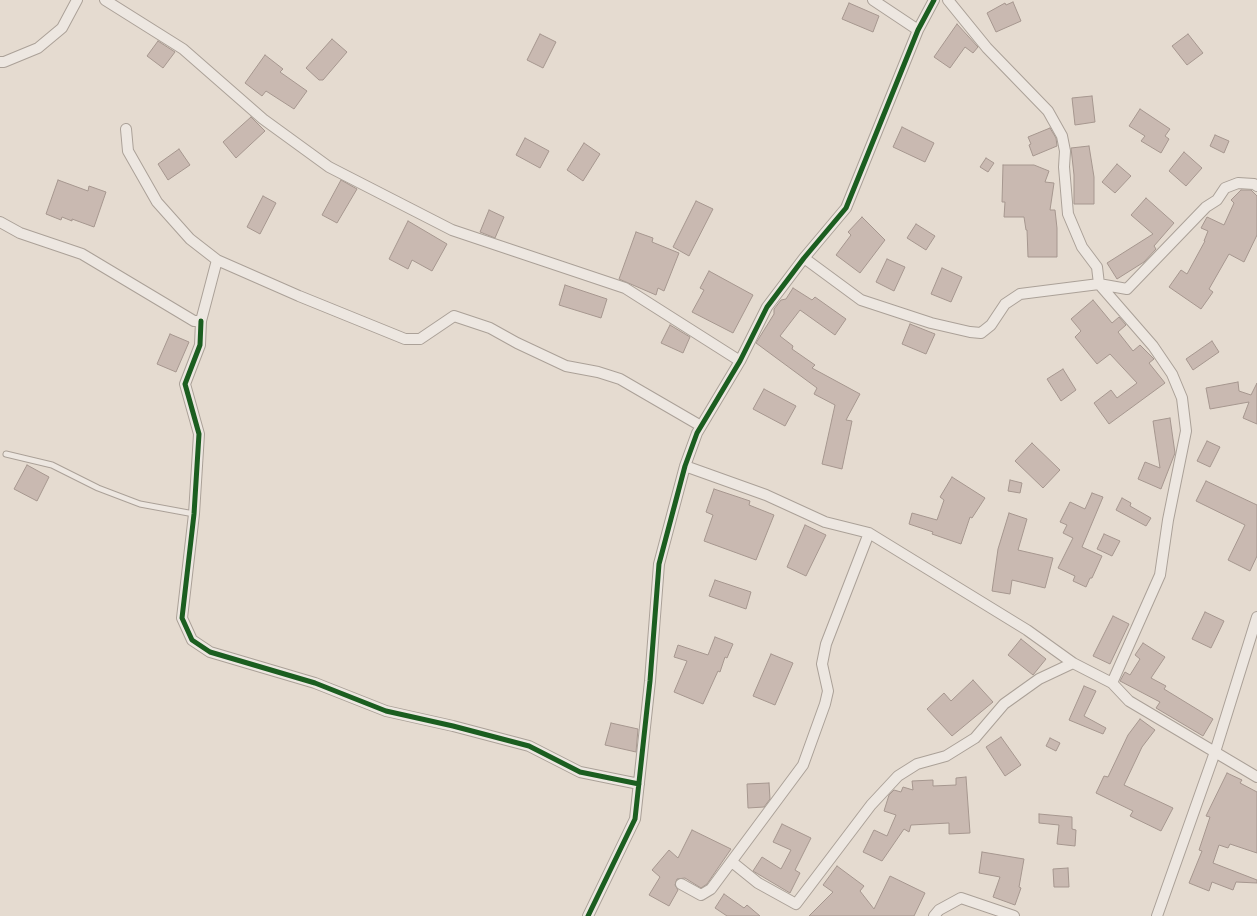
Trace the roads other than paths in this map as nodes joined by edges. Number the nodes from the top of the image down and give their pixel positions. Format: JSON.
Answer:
{"nodes":[{"id":1,"x":77,"y":0,"type":"edge"},
{"id":2,"x":105,"y":0,"type":"edge"},
{"id":3,"x":873,"y":0,"type":"edge"},
{"id":4,"x":934,"y":0,"type":"edge"},
{"id":5,"x":948,"y":0,"type":"edge"},
{"id":6,"x":918,"y":30,"type":"junction"},
{"id":7,"x":0,"y":62,"type":"edge"},
{"id":8,"x":126,"y":128,"type":"dead end"},
{"id":9,"x":1257,"y":186,"type":"edge"},
{"id":10,"x":0,"y":222,"type":"edge"},
{"id":11,"x":804,"y":258,"type":"junction"},
{"id":12,"x":217,"y":260,"type":"junction"},
{"id":13,"x":1099,"y":284,"type":"junction"},
{"id":14,"x":201,"y":321,"type":"junction"},
{"id":15,"x":740,"y":361,"type":"junction"},
{"id":16,"x":701,"y":426,"type":"junction"},
{"id":17,"x":6,"y":454,"type":"dead end"},
{"id":18,"x":685,"y":466,"type":"junction"},
{"id":19,"x":194,"y":514,"type":"junction"},
{"id":20,"x":869,"y":533,"type":"junction"},
{"id":21,"x":1257,"y":617,"type":"edge"},
{"id":22,"x":1073,"y":663,"type":"junction"},
{"id":23,"x":1112,"y":683,"type":"junction"},
{"id":24,"x":1215,"y":752,"type":"junction"},
{"id":25,"x":1257,"y":777,"type":"edge"},
{"id":26,"x":639,"y":784,"type":"junction"},
{"id":27,"x":732,"y":862,"type":"junction"},
{"id":28,"x":680,"y":884,"type":"dead end"},
{"id":29,"x":588,"y":916,"type":"edge"},
{"id":30,"x":934,"y":916,"type":"edge"},
{"id":31,"x":1014,"y":916,"type":"edge"},
{"id":32,"x":1157,"y":916,"type":"edge"}],
"edges":[{"from":1,"to":7,"type":"street"},
{"from":2,"to":15,"type":"street"},
{"from":3,"to":6,"type":"street"},
{"from":4,"to":6,"type":"street"},
{"from":5,"to":13,"type":"street"},
{"from":6,"to":11,"type":"street"},
{"from":8,"to":12,"type":"street"},
{"from":9,"to":13,"type":"street"},
{"from":10,"to":14,"type":"street"},
{"from":11,"to":13,"type":"street"},
{"from":11,"to":15,"type":"street"},
{"from":12,"to":14,"type":"street"},
{"from":12,"to":16,"type":"street"},
{"from":13,"to":23,"type":"street"},
{"from":14,"to":19,"type":"street"},
{"from":15,"to":16,"type":"street"},
{"from":16,"to":18,"type":"street"},
{"from":17,"to":19,"type":"lane"},
{"from":18,"to":20,"type":"street"},
{"from":18,"to":26,"type":"street"},
{"from":19,"to":26,"type":"street"},
{"from":20,"to":22,"type":"street"},
{"from":20,"to":27,"type":"street"},
{"from":21,"to":24,"type":"street"},
{"from":22,"to":23,"type":"street"},
{"from":22,"to":27,"type":"street"},
{"from":23,"to":24,"type":"street"},
{"from":24,"to":25,"type":"street"},
{"from":24,"to":32,"type":"street"},
{"from":26,"to":29,"type":"street"},
{"from":27,"to":28,"type":"street"},
{"from":30,"to":31,"type":"street"}]}
